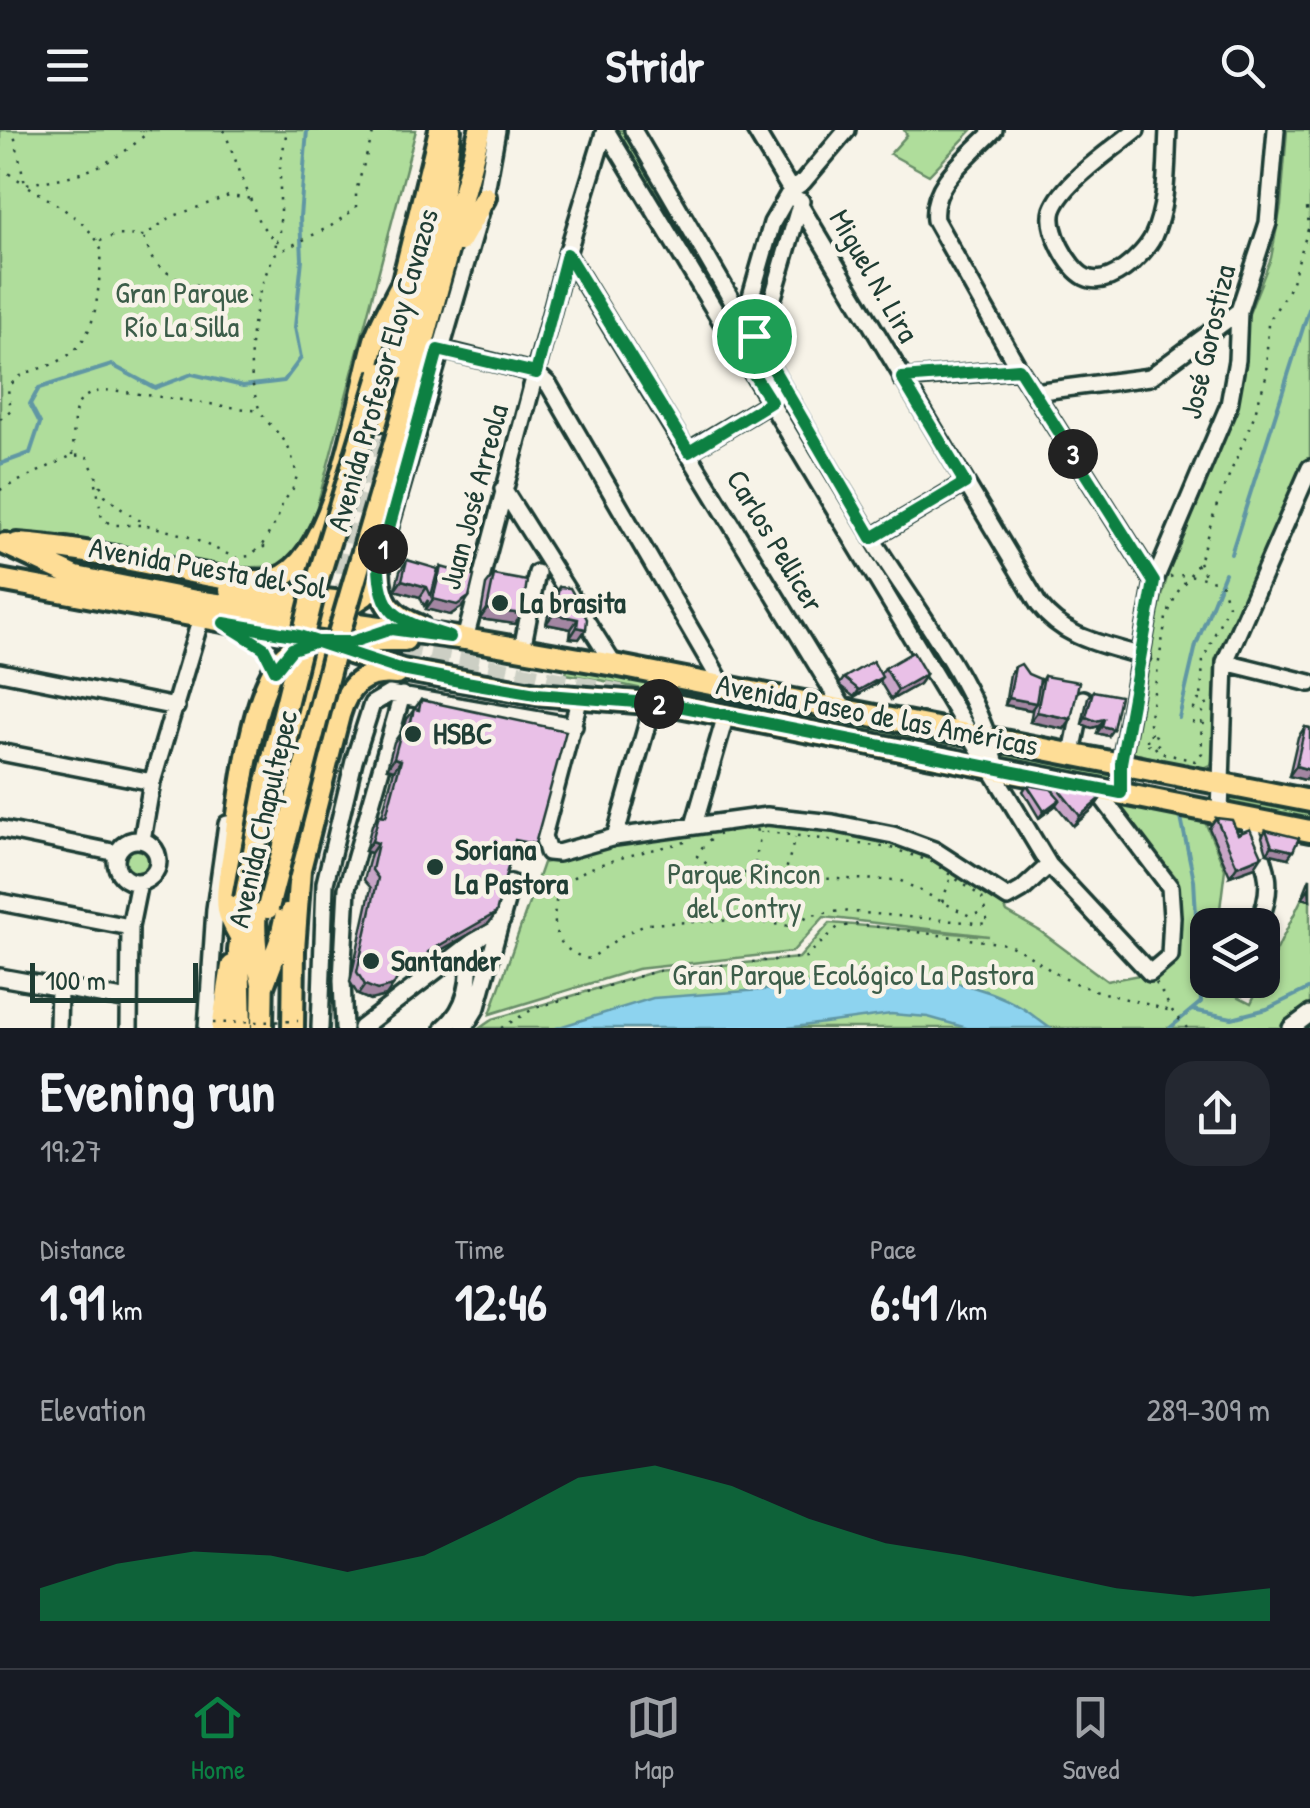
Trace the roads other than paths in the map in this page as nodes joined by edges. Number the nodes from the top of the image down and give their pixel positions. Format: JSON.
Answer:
{"nodes":[{"id":1,"x":440,"y":130,"type":"edge"},
{"id":2,"x":450,"y":130,"type":"edge"},
{"id":3,"x":480,"y":130,"type":"edge"},
{"id":4,"x":497,"y":130,"type":"edge"},
{"id":5,"x":605,"y":130,"type":"edge"},
{"id":6,"x":633,"y":130,"type":"edge"},
{"id":7,"x":755,"y":130,"type":"edge"},
{"id":8,"x":847,"y":130,"type":"edge"},
{"id":9,"x":994,"y":130,"type":"edge"},
{"id":10,"x":1136,"y":130,"type":"edge"},
{"id":11,"x":1168,"y":130,"type":"edge"},
{"id":12,"x":1276,"y":130,"type":"edge"},
{"id":13,"x":796,"y":186,"type":"junction"},
{"id":14,"x":485,"y":197,"type":"junction"},
{"id":15,"x":801,"y":204,"type":"junction"},
{"id":16,"x":567,"y":254,"type":"junction"},
{"id":17,"x":402,"y":282,"type":"junction"},
{"id":18,"x":438,"y":282,"type":"junction"},
{"id":19,"x":1239,"y":310,"type":"junction"},
{"id":20,"x":744,"y":320,"type":"junction"},
{"id":21,"x":754,"y":336,"type":"junction"},
{"id":22,"x":737,"y":348,"type":"junction"},
{"id":23,"x":438,"y":350,"type":"junction"},
{"id":24,"x":1019,"y":369,"type":"junction"},
{"id":25,"x":536,"y":373,"type":"junction"},
{"id":26,"x":902,"y":378,"type":"junction"},
{"id":27,"x":1034,"y":392,"type":"junction"},
{"id":28,"x":771,"y":402,"type":"junction"},
{"id":29,"x":384,"y":420,"type":"tunnel mouth"},
{"id":30,"x":689,"y":452,"type":"junction"},
{"id":31,"x":1310,"y":468,"type":"edge"},
{"id":32,"x":965,"y":483,"type":"junction"},
{"id":33,"x":503,"y":489,"type":"junction"},
{"id":34,"x":1305,"y":492,"type":"edge"},
{"id":35,"x":872,"y":538,"type":"junction"},
{"id":36,"x":2,"y":543,"type":"edge"},
{"id":37,"x":311,"y":551,"type":"junction"},
{"id":38,"x":46,"y":562,"type":"junction"},
{"id":39,"x":379,"y":564,"type":"junction"},
{"id":40,"x":537,"y":573,"type":"dead end"},
{"id":41,"x":0,"y":578,"type":"edge"},
{"id":42,"x":1154,"y":582,"type":"junction"},
{"id":43,"x":324,"y":602,"type":"junction"},
{"id":44,"x":283,"y":612,"type":"junction"},
{"id":45,"x":200,"y":618,"type":"junction"},
{"id":46,"x":224,"y":623,"type":"junction"},
{"id":47,"x":348,"y":630,"type":"junction"},
{"id":48,"x":310,"y":634,"type":"junction"},
{"id":49,"x":398,"y":634,"type":"junction"},
{"id":50,"x":458,"y":638,"type":"junction"},
{"id":51,"x":524,"y":649,"type":"junction"},
{"id":52,"x":1142,"y":656,"type":"junction"},
{"id":53,"x":1225,"y":662,"type":"junction"},
{"id":54,"x":614,"y":665,"type":"junction"},
{"id":55,"x":275,"y":670,"type":"junction"},
{"id":56,"x":402,"y":670,"type":"junction"},
{"id":57,"x":0,"y":672,"type":"edge"},
{"id":58,"x":453,"y":679,"type":"junction"},
{"id":59,"x":1310,"y":683,"type":"edge"},
{"id":60,"x":724,"y":688,"type":"junction"},
{"id":61,"x":536,"y":694,"type":"junction"},
{"id":62,"x":402,"y":696,"type":"junction"},
{"id":63,"x":580,"y":697,"type":"junction"},
{"id":64,"x":1082,"y":699,"type":"edge"},
{"id":65,"x":653,"y":704,"type":"junction"},
{"id":66,"x":455,"y":705,"type":"junction"},
{"id":67,"x":176,"y":707,"type":"junction"},
{"id":68,"x":845,"y":711,"type":"junction"},
{"id":69,"x":726,"y":716,"type":"junction"},
{"id":70,"x":533,"y":719,"type":"junction"},
{"id":71,"x":574,"y":726,"type":"junction"},
{"id":72,"x":980,"y":737,"type":"junction"},
{"id":73,"x":0,"y":752,"type":"edge"},
{"id":74,"x":1072,"y":753,"type":"junction"},
{"id":75,"x":326,"y":763,"type":"junction"},
{"id":76,"x":1121,"y":763,"type":"junction"},
{"id":77,"x":354,"y":766,"type":"junction"},
{"id":78,"x":242,"y":772,"type":"junction"},
{"id":79,"x":995,"y":772,"type":"junction"},
{"id":80,"x":152,"y":782,"type":"junction"},
{"id":81,"x":1220,"y":784,"type":"junction"},
{"id":82,"x":1095,"y":788,"type":"junction"},
{"id":83,"x":1121,"y":793,"type":"junction"},
{"id":84,"x":1310,"y":801,"type":"edge"},
{"id":85,"x":1220,"y":813,"type":"junction"},
{"id":86,"x":1247,"y":818,"type":"junction"},
{"id":87,"x":694,"y":825,"type":"junction"},
{"id":88,"x":0,"y":829,"type":"edge"},
{"id":89,"x":1310,"y":831,"type":"edge"},
{"id":90,"x":616,"y":837,"type":"junction"},
{"id":91,"x":142,"y":840,"type":"junction"},
{"id":92,"x":117,"y":853,"type":"junction"},
{"id":93,"x":1049,"y":865,"type":"junction"},
{"id":94,"x":299,"y":877,"type":"junction"},
{"id":95,"x":326,"y":881,"type":"junction"},
{"id":96,"x":139,"y":882,"type":"junction"},
{"id":97,"x":511,"y":883,"type":"edge"},
{"id":98,"x":347,"y":886,"type":"junction"},
{"id":99,"x":0,"y":902,"type":"edge"},
{"id":100,"x":1264,"y":908,"type":"edge"},
{"id":101,"x":502,"y":920,"type":"junction"},
{"id":102,"x":130,"y":927,"type":"junction"},
{"id":103,"x":240,"y":944,"type":"junction"},
{"id":104,"x":466,"y":950,"type":"junction"},
{"id":105,"x":0,"y":976,"type":"edge"},
{"id":106,"x":262,"y":986,"type":"junction"},
{"id":107,"x":58,"y":990,"type":"junction"},
{"id":108,"x":128,"y":1000,"type":"junction"},
{"id":109,"x":1310,"y":1014,"type":"edge"},
{"id":110,"x":295,"y":1024,"type":"edge"},
{"id":111,"x":214,"y":1026,"type":"edge"},
{"id":112,"x":58,"y":1028,"type":"edge"},
{"id":113,"x":128,"y":1028,"type":"edge"},
{"id":114,"x":242,"y":1028,"type":"edge"},
{"id":115,"x":262,"y":1028,"type":"edge"},
{"id":116,"x":320,"y":1028,"type":"edge"},
{"id":117,"x":344,"y":1028,"type":"edge"},
{"id":118,"x":362,"y":1028,"type":"edge"},
{"id":119,"x":444,"y":1028,"type":"edge"},
{"id":120,"x":464,"y":1028,"type":"edge"},
{"id":121,"x":1290,"y":1028,"type":"edge"}],
"edges":[{"from":1,"to":17,"type":"main road","name":"Avenida Profesor Eloy Cavazos"},
{"from":2,"to":29,"type":"main road"},
{"from":3,"to":18,"type":"main road","name":"Avenida Profesor Eloy Cavazos"},
{"from":4,"to":14,"type":"street"},
{"from":5,"to":16,"type":"street"},
{"from":5,"to":22,"type":"street"},
{"from":6,"to":20,"type":"street"},
{"from":7,"to":13,"type":"street","name":"Miguel N. Lira"},
{"from":8,"to":13,"type":"street"},
{"from":9,"to":24,"type":"street"},
{"from":10,"to":11,"type":"street"},
{"from":12,"to":19,"type":"street","name":"José Gorostiza"},
{"from":13,"to":15,"type":"street"},
{"from":13,"to":20,"type":"street"},
{"from":14,"to":18,"type":"main road"},
{"from":14,"to":23,"type":"street"},
{"from":15,"to":21,"type":"street"},
{"from":15,"to":26,"type":"street","name":"Miguel N. Lira"},
{"from":16,"to":25,"type":"street","name":"Juan José Arreola"},
{"from":16,"to":30,"type":"street","name":"Carlos Pellicer"},
{"from":17,"to":37,"type":"main road"},
{"from":17,"to":48,"type":"main road","name":"Avenida Profesor Eloy Cavazos","bridge":true},
{"from":18,"to":47,"type":"main road","name":"Avenida Profesor Eloy Cavazos","bridge":true},
{"from":19,"to":27,"type":"street"},
{"from":19,"to":42,"type":"street","name":"José Gorostiza"},
{"from":20,"to":21,"type":"street"},
{"from":20,"to":22,"type":"street"},
{"from":21,"to":22,"type":"street"},
{"from":21,"to":35,"type":"street"},
{"from":22,"to":28,"type":"street"},
{"from":23,"to":25,"type":"street"},
{"from":23,"to":39,"type":"street"},
{"from":24,"to":26,"type":"street"},
{"from":24,"to":27,"type":"street"},
{"from":25,"to":33,"type":"street","name":"Juan José Arreola"},
{"from":25,"to":60,"type":"street"},
{"from":26,"to":32,"type":"street","name":"Miguel N. Lira"},
{"from":27,"to":42,"type":"street"},
{"from":28,"to":30,"type":"street"},
{"from":28,"to":72,"type":"street"},
{"from":30,"to":68,"type":"street","name":"Carlos Pellicer"},
{"from":31,"to":34,"type":"street"},
{"from":32,"to":35,"type":"street"},
{"from":32,"to":52,"type":"street","name":"Miguel N. Lira"},
{"from":33,"to":50,"type":"street","name":"Juan José Arreola"},
{"from":33,"to":54,"type":"street"},
{"from":34,"to":53,"type":"street"},
{"from":35,"to":72,"type":"street"},
{"from":36,"to":37,"type":"main road"},
{"from":36,"to":38,"type":"main road","name":"Avenida Puesta del Sol"},
{"from":37,"to":43,"type":"main road"},
{"from":38,"to":41,"type":"main road"},
{"from":38,"to":43,"type":"main road"},
{"from":38,"to":44,"type":"main road","name":"Avenida Puesta del Sol"},
{"from":39,"to":43,"type":"main road"},
{"from":39,"to":50,"type":"main road"},
{"from":40,"to":51,"type":"street"},
{"from":41,"to":45,"type":"main road","name":"Avenida Puesta del Sol"},
{"from":42,"to":52,"type":"street","name":"José Gorostiza"},
{"from":44,"to":47,"type":"main road","name":"Avenida Puesta del Sol"},
{"from":44,"to":48,"type":"main road"},
{"from":45,"to":46,"type":"main road","name":"Avenida Puesta del Sol"},
{"from":45,"to":67,"type":"street"},
{"from":46,"to":48,"type":"main road","name":"Avenida Puesta del Sol"},
{"from":46,"to":55,"type":"main road"},
{"from":47,"to":48,"type":"main road"},
{"from":47,"to":49,"type":"main road","name":"Avenida Paseo de las Américas"},
{"from":47,"to":106,"type":"main road","name":"Avenida Chapultepec","bridge":true},
{"from":48,"to":55,"type":"main road"},
{"from":48,"to":56,"type":"main road","name":"Avenida Paseo de las Américas"},
{"from":48,"to":103,"type":"main road","name":"Avenida Chapultepec","bridge":true},
{"from":48,"to":106,"type":"main road"},
{"from":49,"to":50,"type":"main road","name":"Avenida Paseo de las Américas"},
{"from":49,"to":51,"type":"main road"},
{"from":49,"to":56,"type":"main road"},
{"from":50,"to":51,"type":"main road","name":"Avenida Paseo de las Américas"},
{"from":51,"to":54,"type":"main road","name":"Avenida Paseo de las Américas"},
{"from":52,"to":76,"type":"street","name":"José Gorostiza"},
{"from":53,"to":59,"type":"street"},
{"from":53,"to":81,"type":"street"},
{"from":54,"to":60,"type":"main road","name":"Avenida Paseo de las Américas"},
{"from":55,"to":78,"type":"main road"},
{"from":56,"to":58,"type":"main road","name":"Avenida Paseo de las Américas"},
{"from":57,"to":67,"type":"street"},
{"from":58,"to":61,"type":"main road","name":"Avenida Paseo de las Américas"},
{"from":58,"to":66,"type":"street"},
{"from":58,"to":75,"type":"main road"},
{"from":60,"to":68,"type":"main road","name":"Avenida Paseo de las Américas"},
{"from":61,"to":63,"type":"main road","name":"Avenida Paseo de las Américas"},
{"from":61,"to":70,"type":"street"},
{"from":62,"to":66,"type":"street"},
{"from":62,"to":77,"type":"street"},
{"from":62,"to":98,"type":"street"},
{"from":63,"to":65,"type":"main road","name":"Avenida Paseo de las Américas"},
{"from":63,"to":71,"type":"street"},
{"from":64,"to":74,"type":"street"},
{"from":65,"to":69,"type":"main road","name":"Avenida Paseo de las Américas"},
{"from":65,"to":90,"type":"street"},
{"from":66,"to":70,"type":"street"},
{"from":67,"to":80,"type":"street"},
{"from":68,"to":72,"type":"main road","name":"Avenida Paseo de las Américas"},
{"from":69,"to":79,"type":"main road","name":"Avenida Paseo de las Américas"},
{"from":69,"to":87,"type":"street"},
{"from":70,"to":71,"type":"street"},
{"from":71,"to":90,"type":"street"},
{"from":72,"to":74,"type":"main road","name":"Avenida Paseo de las Américas"},
{"from":72,"to":79,"type":"street"},
{"from":73,"to":80,"type":"street"},
{"from":74,"to":76,"type":"main road","name":"Avenida Paseo de las Américas"},
{"from":75,"to":77,"type":"street"},
{"from":75,"to":94,"type":"main road"},
{"from":76,"to":81,"type":"main road","name":"Avenida Paseo de las Américas"},
{"from":76,"to":83,"type":"street","name":"José Gorostiza"},
{"from":77,"to":95,"type":"street"},
{"from":78,"to":103,"type":"main road"},
{"from":78,"to":111,"type":"street"},
{"from":79,"to":82,"type":"main road","name":"Avenida Paseo de las Américas"},
{"from":79,"to":93,"type":"street"},
{"from":80,"to":91,"type":"street"},
{"from":81,"to":84,"type":"main road","name":"Avenida Paseo de las Américas"},
{"from":81,"to":85,"type":"street"},
{"from":82,"to":83,"type":"main road","name":"Avenida Paseo de las Américas"},
{"from":82,"to":93,"type":"street"},
{"from":83,"to":85,"type":"main road","name":"Avenida Paseo de las Américas"},
{"from":85,"to":86,"type":"main road","name":"Avenida Paseo de las Américas"},
{"from":86,"to":89,"type":"main road","name":"Avenida Paseo de las Américas"},
{"from":86,"to":100,"type":"street"},
{"from":87,"to":90,"type":"street"},
{"from":87,"to":93,"type":"street"},
{"from":88,"to":92,"type":"street"},
{"from":91,"to":92,"type":"street"},
{"from":91,"to":96,"type":"street"},
{"from":92,"to":96,"type":"street"},
{"from":94,"to":95,"type":"street"},
{"from":94,"to":106,"type":"main road"},
{"from":94,"to":110,"type":"main road"},
{"from":95,"to":98,"type":"street"},
{"from":95,"to":116,"type":"street"},
{"from":96,"to":102,"type":"street"},
{"from":97,"to":101,"type":"street"},
{"from":98,"to":117,"type":"street"},
{"from":99,"to":102,"type":"street"},
{"from":101,"to":104,"type":"street"},
{"from":101,"to":120,"type":"street"},
{"from":102,"to":108,"type":"street"},
{"from":103,"to":111,"type":"main road"},
{"from":103,"to":114,"type":"main road","name":"Avenida Chapultepec"},
{"from":104,"to":118,"type":"street"},
{"from":104,"to":119,"type":"street"},
{"from":105,"to":107,"type":"street"},
{"from":106,"to":115,"type":"main road","name":"Avenida Chapultepec"},
{"from":107,"to":108,"type":"street"},
{"from":107,"to":112,"type":"street"},
{"from":108,"to":113,"type":"street"},
{"from":109,"to":121,"type":"street"}]}
